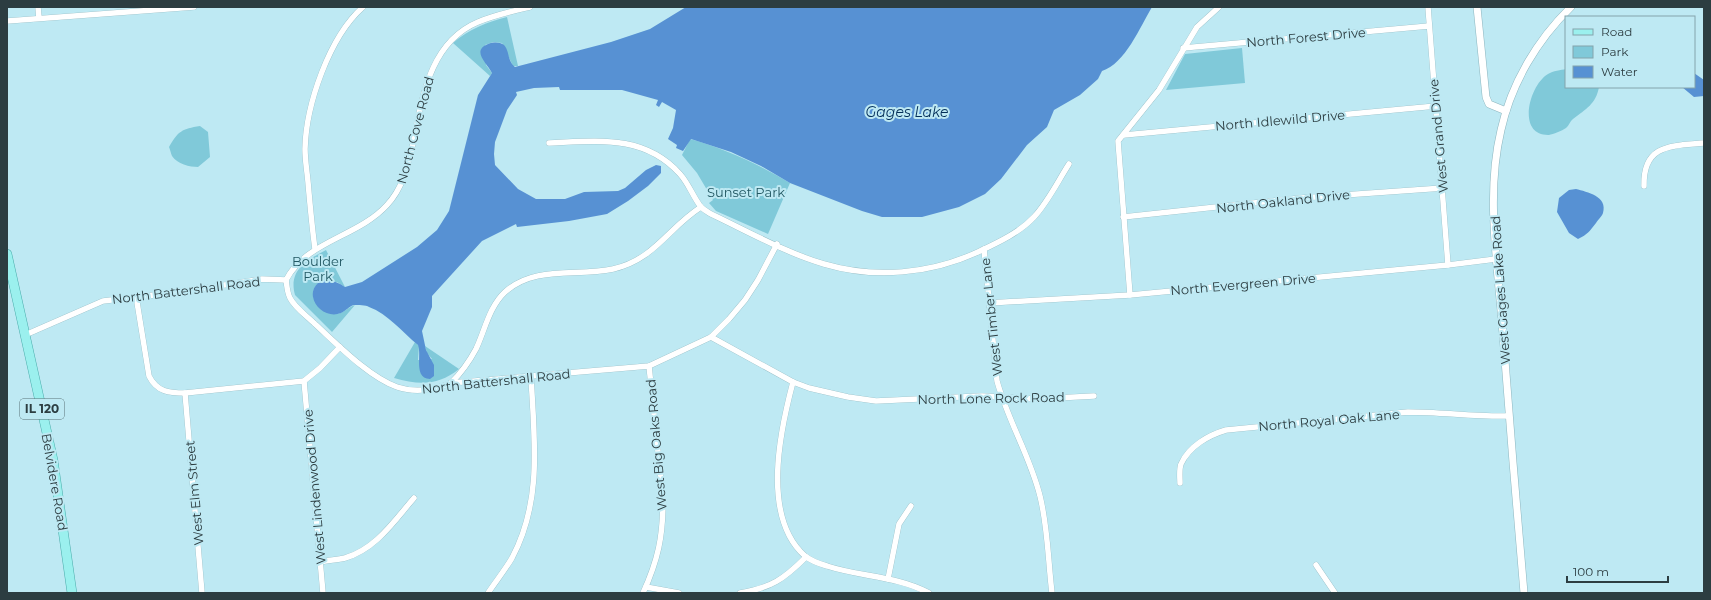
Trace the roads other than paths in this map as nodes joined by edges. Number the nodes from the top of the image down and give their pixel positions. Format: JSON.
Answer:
{"nodes":[{"id":1,"x":38,"y":7,"type":"edge"},
{"id":2,"x":194,"y":7,"type":"edge"},
{"id":3,"x":362,"y":7,"type":"edge"},
{"id":4,"x":530,"y":7,"type":"edge"},
{"id":5,"x":1219,"y":7,"type":"edge"},
{"id":6,"x":1428,"y":7,"type":"edge"},
{"id":7,"x":1478,"y":7,"type":"edge"},
{"id":8,"x":1571,"y":7,"type":"edge"},
{"id":9,"x":39,"y":18,"type":"junction"},
{"id":10,"x":7,"y":21,"type":"edge"},
{"id":11,"x":1429,"y":26,"type":"junction"},
{"id":12,"x":1183,"y":48,"type":"junction"},
{"id":13,"x":1436,"y":106,"type":"junction"},
{"id":14,"x":1506,"y":111,"type":"junction"},
{"id":15,"x":1124,"y":135,"type":"junction"},
{"id":16,"x":549,"y":143,"type":"dead end"},
{"id":17,"x":1704,"y":143,"type":"edge"},
{"id":18,"x":1069,"y":164,"type":"dead end"},
{"id":19,"x":1644,"y":186,"type":"dead end"},
{"id":20,"x":1443,"y":188,"type":"junction"},
{"id":21,"x":701,"y":207,"type":"junction"},
{"id":22,"x":1124,"y":217,"type":"junction"},
{"id":23,"x":777,"y":244,"type":"junction"},
{"id":24,"x":314,"y":249,"type":"junction"},
{"id":25,"x":984,"y":249,"type":"junction"},
{"id":26,"x":7,"y":254,"type":"edge"},
{"id":27,"x":1496,"y":259,"type":"junction"},
{"id":28,"x":1448,"y":265,"type":"junction"},
{"id":29,"x":286,"y":280,"type":"junction"},
{"id":30,"x":1130,"y":295,"type":"junction"},
{"id":31,"x":136,"y":296,"type":"junction"},
{"id":32,"x":989,"y":303,"type":"junction"},
{"id":33,"x":25,"y":334,"type":"junction"},
{"id":34,"x":711,"y":337,"type":"junction"},
{"id":35,"x":340,"y":347,"type":"junction"},
{"id":36,"x":649,"y":366,"type":"junction"},
{"id":37,"x":531,"y":376,"type":"junction"},
{"id":38,"x":304,"y":381,"type":"junction"},
{"id":39,"x":793,"y":382,"type":"junction"},
{"id":40,"x":451,"y":383,"type":"junction"},
{"id":41,"x":185,"y":393,"type":"junction"},
{"id":42,"x":1002,"y":396,"type":"junction"},
{"id":43,"x":1094,"y":396,"type":"dead end"},
{"id":44,"x":1509,"y":416,"type":"junction"},
{"id":45,"x":1180,"y":483,"type":"dead end"},
{"id":46,"x":414,"y":498,"type":"dead end"},
{"id":47,"x":910,"y":506,"type":"dead end"},
{"id":48,"x":806,"y":557,"type":"junction"},
{"id":49,"x":320,"y":562,"type":"junction"},
{"id":50,"x":1316,"y":565,"type":"dead end"},
{"id":51,"x":888,"y":579,"type":"junction"},
{"id":52,"x":646,"y":587,"type":"junction"},
{"id":53,"x":72,"y":593,"type":"edge"},
{"id":54,"x":202,"y":593,"type":"edge"},
{"id":55,"x":323,"y":593,"type":"edge"},
{"id":56,"x":488,"y":593,"type":"edge"},
{"id":57,"x":643,"y":593,"type":"edge"},
{"id":58,"x":679,"y":593,"type":"edge"},
{"id":59,"x":740,"y":593,"type":"edge"},
{"id":60,"x":929,"y":593,"type":"edge"},
{"id":61,"x":1052,"y":593,"type":"edge"},
{"id":62,"x":1335,"y":593,"type":"edge"},
{"id":63,"x":1524,"y":593,"type":"edge"}],
"edges":[{"from":1,"to":9,"type":"street"},
{"from":2,"to":9,"type":"street"},
{"from":3,"to":24,"type":"street"},
{"from":4,"to":24,"type":"street","name":"North Cove Road"},
{"from":5,"to":12,"type":"street"},
{"from":6,"to":11,"type":"street","name":"West Grand Drive"},
{"from":7,"to":14,"type":"street"},
{"from":8,"to":14,"type":"street","name":"West Gages Lake Road"},
{"from":9,"to":10,"type":"street"},
{"from":11,"to":12,"type":"street","name":"North Forest Drive"},
{"from":11,"to":13,"type":"street","name":"West Grand Drive"},
{"from":12,"to":15,"type":"street"},
{"from":13,"to":15,"type":"street","name":"North Idlewild Drive"},
{"from":13,"to":20,"type":"street","name":"West Grand Drive"},
{"from":14,"to":27,"type":"street","name":"West Gages Lake Road"},
{"from":15,"to":22,"type":"street"},
{"from":16,"to":21,"type":"street"},
{"from":17,"to":19,"type":"street"},
{"from":18,"to":25,"type":"street"},
{"from":20,"to":22,"type":"street","name":"North Oakland Drive"},
{"from":20,"to":28,"type":"street","name":"West Grand Drive"},
{"from":21,"to":23,"type":"street"},
{"from":21,"to":40,"type":"street"},
{"from":22,"to":30,"type":"street"},
{"from":23,"to":25,"type":"street"},
{"from":23,"to":34,"type":"street","name":"North Battershall Road"},
{"from":24,"to":29,"type":"street","name":"North Cove Road"},
{"from":25,"to":32,"type":"street","name":"West Timber Lane"},
{"from":26,"to":33,"type":"main road","name":"Belvidere Road","number":"IL 120"},
{"from":27,"to":28,"type":"street","name":"North Evergreen Drive"},
{"from":27,"to":44,"type":"street","name":"West Gages Lake Road"},
{"from":28,"to":30,"type":"street","name":"North Evergreen Drive"},
{"from":29,"to":31,"type":"street","name":"North Battershall Road"},
{"from":29,"to":35,"type":"street","name":"North Battershall Road"},
{"from":30,"to":32,"type":"street","name":"North Evergreen Drive"},
{"from":31,"to":33,"type":"street","name":"North Battershall Road"},
{"from":31,"to":41,"type":"street"},
{"from":32,"to":42,"type":"street","name":"West Timber Lane"},
{"from":33,"to":53,"type":"main road","name":"Belvidere Road","number":"IL 120"},
{"from":34,"to":36,"type":"street","name":"North Battershall Road"},
{"from":34,"to":39,"type":"street","name":"North Lone Rock Road"},
{"from":35,"to":38,"type":"street"},
{"from":35,"to":40,"type":"street","name":"North Battershall Road"},
{"from":36,"to":37,"type":"street","name":"North Battershall Road"},
{"from":36,"to":52,"type":"street","name":"West Big Oaks Road"},
{"from":37,"to":40,"type":"street","name":"North Battershall Road"},
{"from":37,"to":56,"type":"street"},
{"from":38,"to":41,"type":"street"},
{"from":38,"to":49,"type":"street","name":"West Lindenwood Drive"},
{"from":39,"to":42,"type":"street","name":"North Lone Rock Road"},
{"from":39,"to":48,"type":"street"},
{"from":41,"to":54,"type":"street","name":"West Elm Street"},
{"from":42,"to":43,"type":"street","name":"North Lone Rock Road"},
{"from":42,"to":61,"type":"street","name":"West Timber Lane"},
{"from":44,"to":45,"type":"street","name":"North Royal Oak Lane"},
{"from":44,"to":63,"type":"street","name":"West Gages Lake Road"},
{"from":46,"to":49,"type":"street"},
{"from":47,"to":51,"type":"street"},
{"from":48,"to":51,"type":"street"},
{"from":48,"to":59,"type":"street"},
{"from":49,"to":55,"type":"street","name":"West Lindenwood Drive"},
{"from":50,"to":62,"type":"street"},
{"from":51,"to":60,"type":"street"},
{"from":52,"to":57,"type":"street","name":"West Big Oaks Road"},
{"from":52,"to":58,"type":"street"}]}
